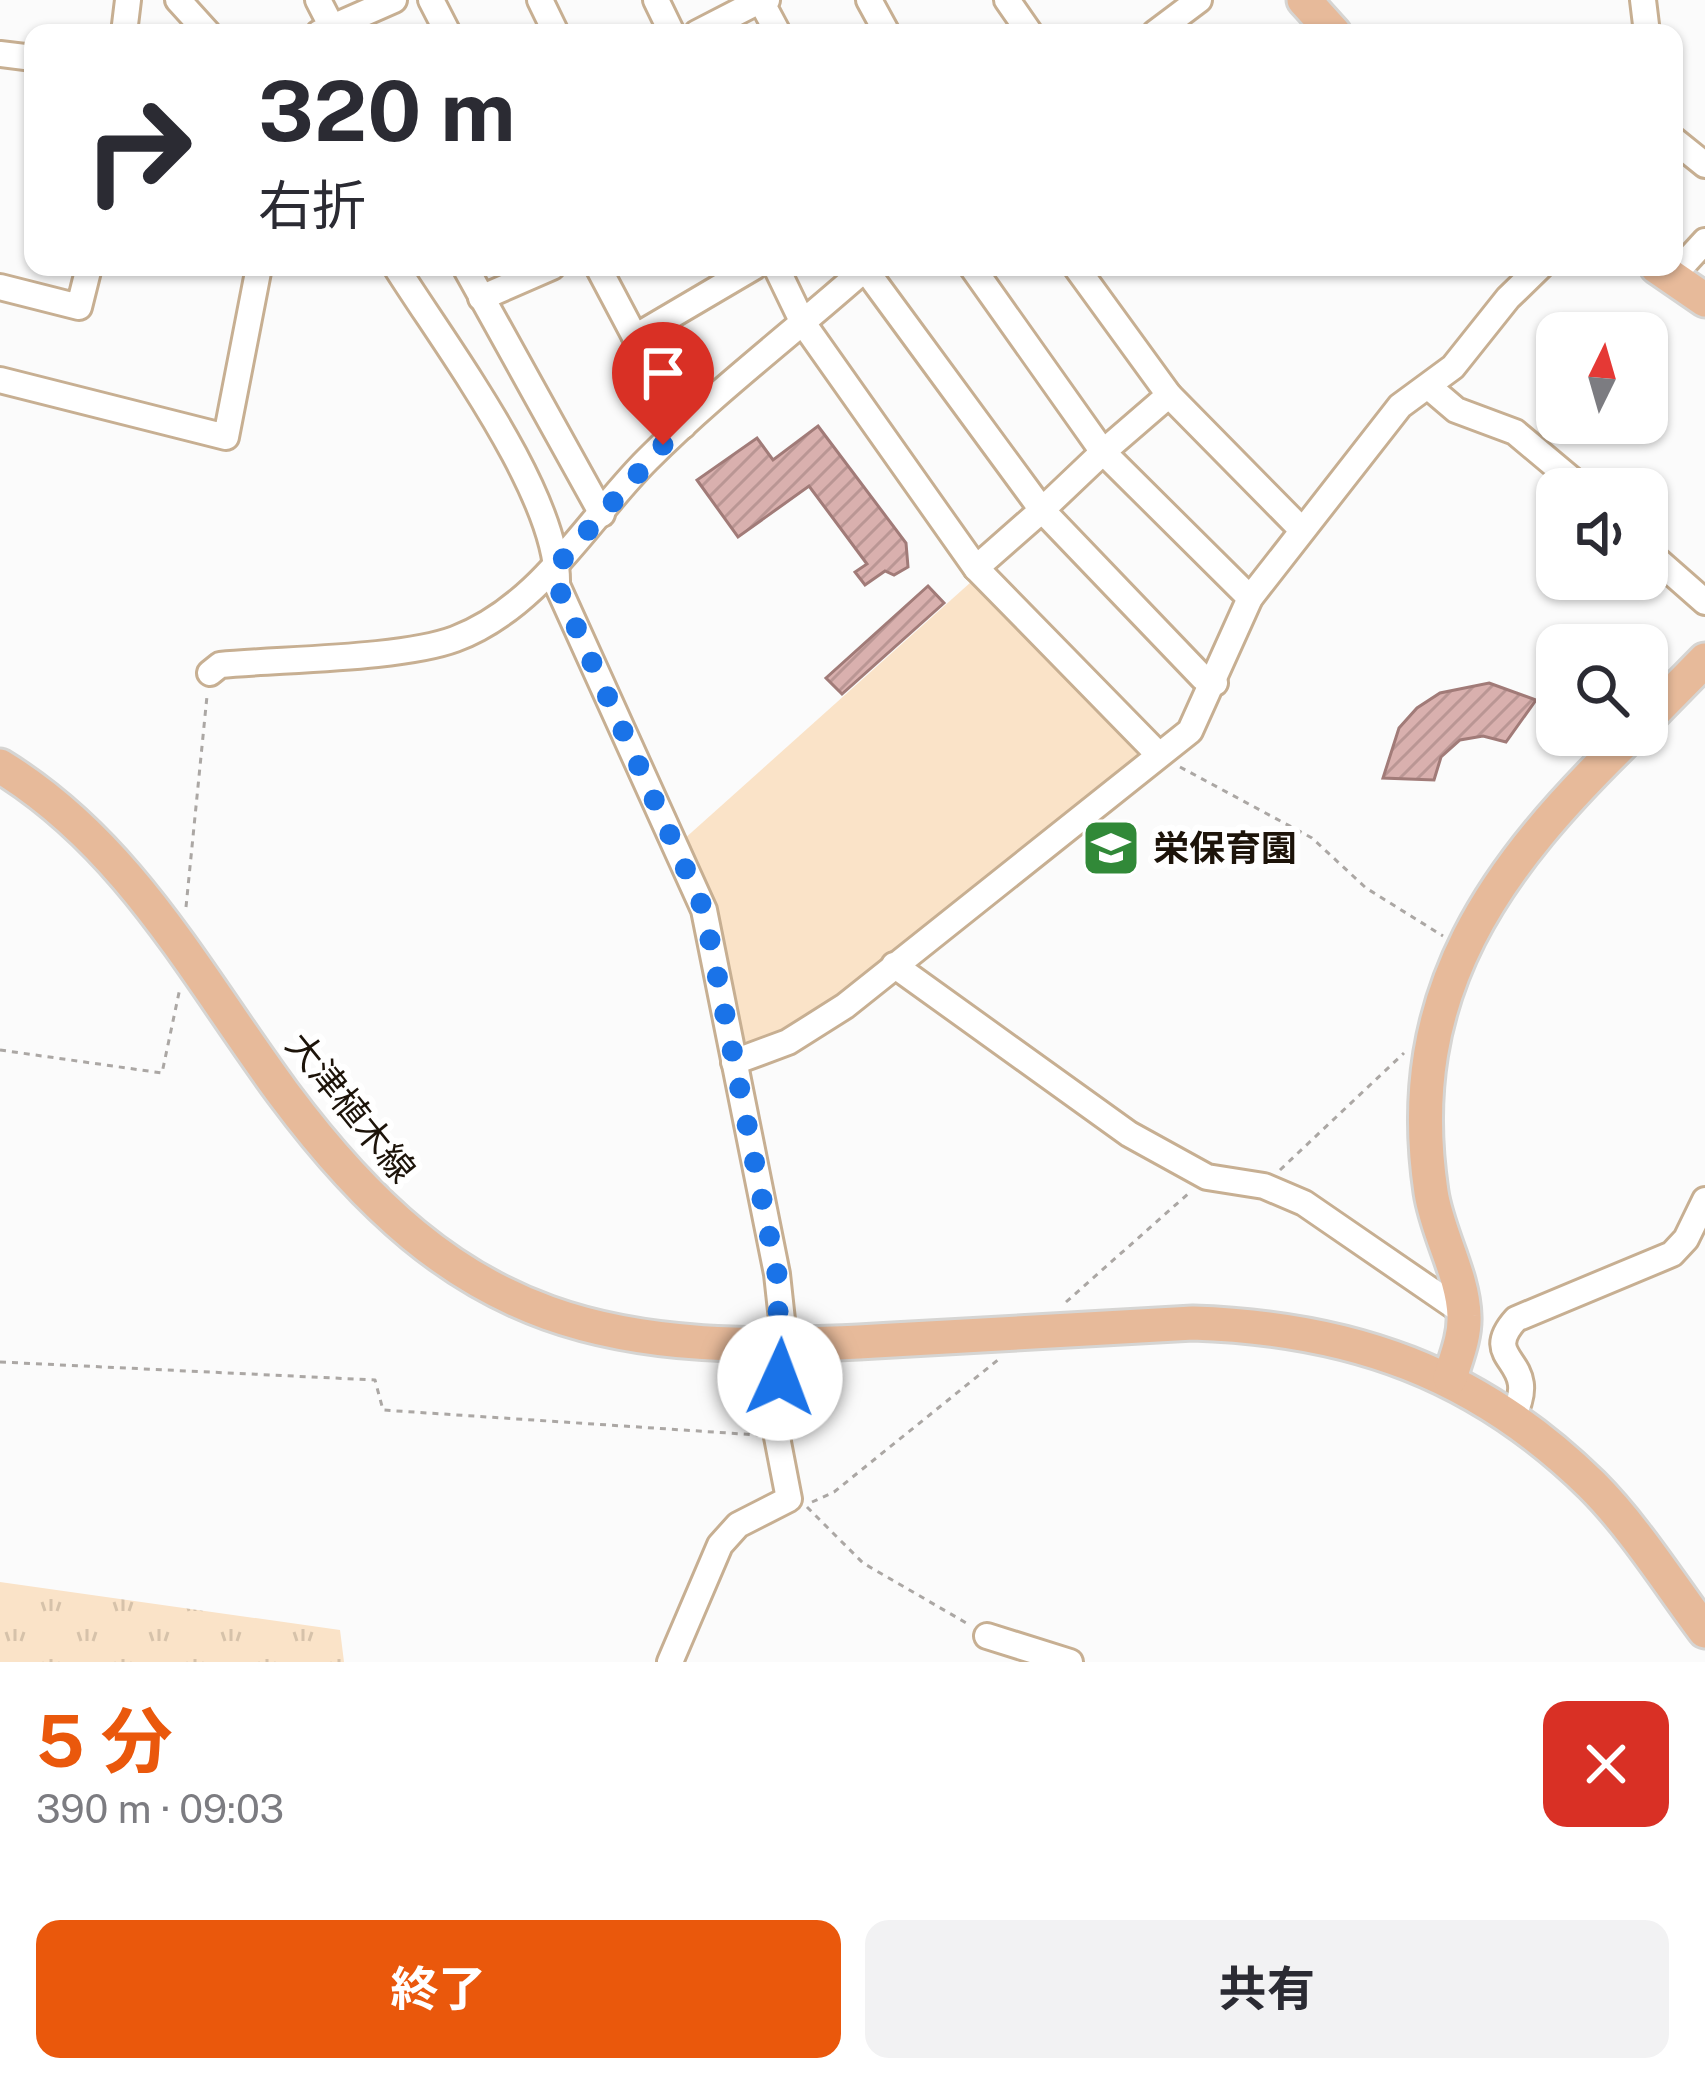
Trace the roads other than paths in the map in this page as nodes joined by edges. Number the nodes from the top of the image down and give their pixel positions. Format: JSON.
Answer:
{"nodes":[{"id":1,"x":178,"y":0,"type":"edge"},
{"id":2,"x":394,"y":0,"type":"edge"},
{"id":3,"x":1199,"y":0,"type":"edge"},
{"id":4,"x":1304,"y":0,"type":"edge"},
{"id":5,"x":764,"y":1,"type":"edge"},
{"id":6,"x":200,"y":24,"type":"edge"},
{"id":7,"x":344,"y":24,"type":"edge"},
{"id":8,"x":716,"y":24,"type":"edge"},
{"id":9,"x":1167,"y":24,"type":"edge"},
{"id":10,"x":1326,"y":24,"type":"edge"},
{"id":11,"x":87,"y":276,"type":"edge"},
{"id":12,"x":257,"y":276,"type":"edge"},
{"id":13,"x":401,"y":276,"type":"edge"},
{"id":14,"x":470,"y":276,"type":"edge"},
{"id":15,"x":532,"y":276,"type":"edge"},
{"id":16,"x":603,"y":276,"type":"edge"},
{"id":17,"x":739,"y":276,"type":"edge"},
{"id":18,"x":780,"y":276,"type":"edge"},
{"id":19,"x":857,"y":276,"type":"edge"},
{"id":20,"x":872,"y":276,"type":"edge"},
{"id":21,"x":978,"y":276,"type":"edge"},
{"id":22,"x":1083,"y":276,"type":"edge"},
{"id":23,"x":1532,"y":276,"type":"edge"},
{"id":24,"x":1670,"y":276,"type":"edge"},
{"id":25,"x":0,"y":287,"type":"edge"},
{"id":26,"x":482,"y":298,"type":"junction"},
{"id":27,"x":1705,"y":299,"type":"edge"},
{"id":28,"x":803,"y":323,"type":"junction"},
{"id":29,"x":635,"y":337,"type":"junction"},
{"id":30,"x":0,"y":380,"type":"edge"},
{"id":31,"x":1429,"y":387,"type":"junction"},
{"id":32,"x":1169,"y":395,"type":"junction"},
{"id":33,"x":683,"y":426,"type":"junction"},
{"id":34,"x":1103,"y":452,"type":"junction"},
{"id":35,"x":1558,"y":468,"type":"edge"},
{"id":36,"x":1042,"y":510,"type":"junction"},
{"id":37,"x":602,"y":514,"type":"junction"},
{"id":38,"x":1302,"y":530,"type":"junction"},
{"id":39,"x":557,"y":566,"type":"junction"},
{"id":40,"x":976,"y":568,"type":"junction"},
{"id":41,"x":1668,"y":569,"type":"edge"},
{"id":42,"x":1250,"y":598,"type":"junction"},
{"id":43,"x":1705,"y":602,"type":"edge"},
{"id":44,"x":1705,"y":659,"type":"edge"},
{"id":45,"x":210,"y":673,"type":"road end"},
{"id":46,"x":1215,"y":683,"type":"junction"},
{"id":47,"x":1668,"y":697,"type":"edge"},
{"id":48,"x":1158,"y":754,"type":"junction"},
{"id":49,"x":1611,"y":756,"type":"edge"},
{"id":50,"x":0,"y":766,"type":"edge"},
{"id":51,"x":895,"y":965,"type":"junction"},
{"id":52,"x":734,"y":1062,"type":"junction"},
{"id":53,"x":1705,"y":1200,"type":"edge"},
{"id":54,"x":1465,"y":1313,"type":"junction"},
{"id":55,"x":782,"y":1347,"type":"junction"},
{"id":56,"x":1450,"y":1378,"type":"junction"},
{"id":57,"x":1511,"y":1420,"type":"junction"},
{"id":58,"x":1705,"y":1631,"type":"edge"},
{"id":59,"x":987,"y":1636,"type":"road end"},
{"id":60,"x":670,"y":1662,"type":"edge"},
{"id":61,"x":1070,"y":1662,"type":"edge"}],
"edges":[{"from":1,"to":6,"type":"street"},
{"from":2,"to":7,"type":"street"},
{"from":3,"to":9,"type":"street"},
{"from":4,"to":10,"type":"main road"},
{"from":5,"to":8,"type":"street"},
{"from":11,"to":25,"type":"street"},
{"from":12,"to":30,"type":"street"},
{"from":13,"to":39,"type":"street"},
{"from":14,"to":26,"type":"street"},
{"from":15,"to":26,"type":"street"},
{"from":16,"to":29,"type":"street"},
{"from":17,"to":29,"type":"street"},
{"from":18,"to":28,"type":"street"},
{"from":19,"to":28,"type":"street"},
{"from":20,"to":36,"type":"street"},
{"from":21,"to":34,"type":"street"},
{"from":22,"to":32,"type":"street"},
{"from":23,"to":31,"type":"street"},
{"from":24,"to":27,"type":"main road"},
{"from":26,"to":37,"type":"street"},
{"from":28,"to":33,"type":"street"},
{"from":28,"to":40,"type":"street"},
{"from":29,"to":33,"type":"street"},
{"from":31,"to":35,"type":"street"},
{"from":31,"to":38,"type":"street"},
{"from":32,"to":34,"type":"street"},
{"from":32,"to":38,"type":"street"},
{"from":33,"to":37,"type":"street"},
{"from":34,"to":36,"type":"street"},
{"from":34,"to":42,"type":"street"},
{"from":36,"to":40,"type":"street"},
{"from":36,"to":46,"type":"street"},
{"from":37,"to":39,"type":"street"},
{"from":38,"to":42,"type":"street"},
{"from":39,"to":45,"type":"street"},
{"from":39,"to":52,"type":"street"},
{"from":40,"to":48,"type":"street"},
{"from":41,"to":43,"type":"street"},
{"from":42,"to":46,"type":"street"},
{"from":44,"to":47,"type":"main road"},
{"from":46,"to":48,"type":"street"},
{"from":48,"to":51,"type":"street"},
{"from":49,"to":54,"type":"main road"},
{"from":50,"to":55,"type":"main road","name":"大津植木線"},
{"from":51,"to":52,"type":"street"},
{"from":51,"to":54,"type":"street"},
{"from":52,"to":55,"type":"street"},
{"from":53,"to":57,"type":"street"},
{"from":54,"to":56,"type":"main road"},
{"from":55,"to":56,"type":"main road","name":"大津植木線"},
{"from":55,"to":60,"type":"street"},
{"from":56,"to":57,"type":"main road","name":"大津植木線"},
{"from":57,"to":58,"type":"main road","name":"大津植木線"},
{"from":59,"to":61,"type":"street"}]}
